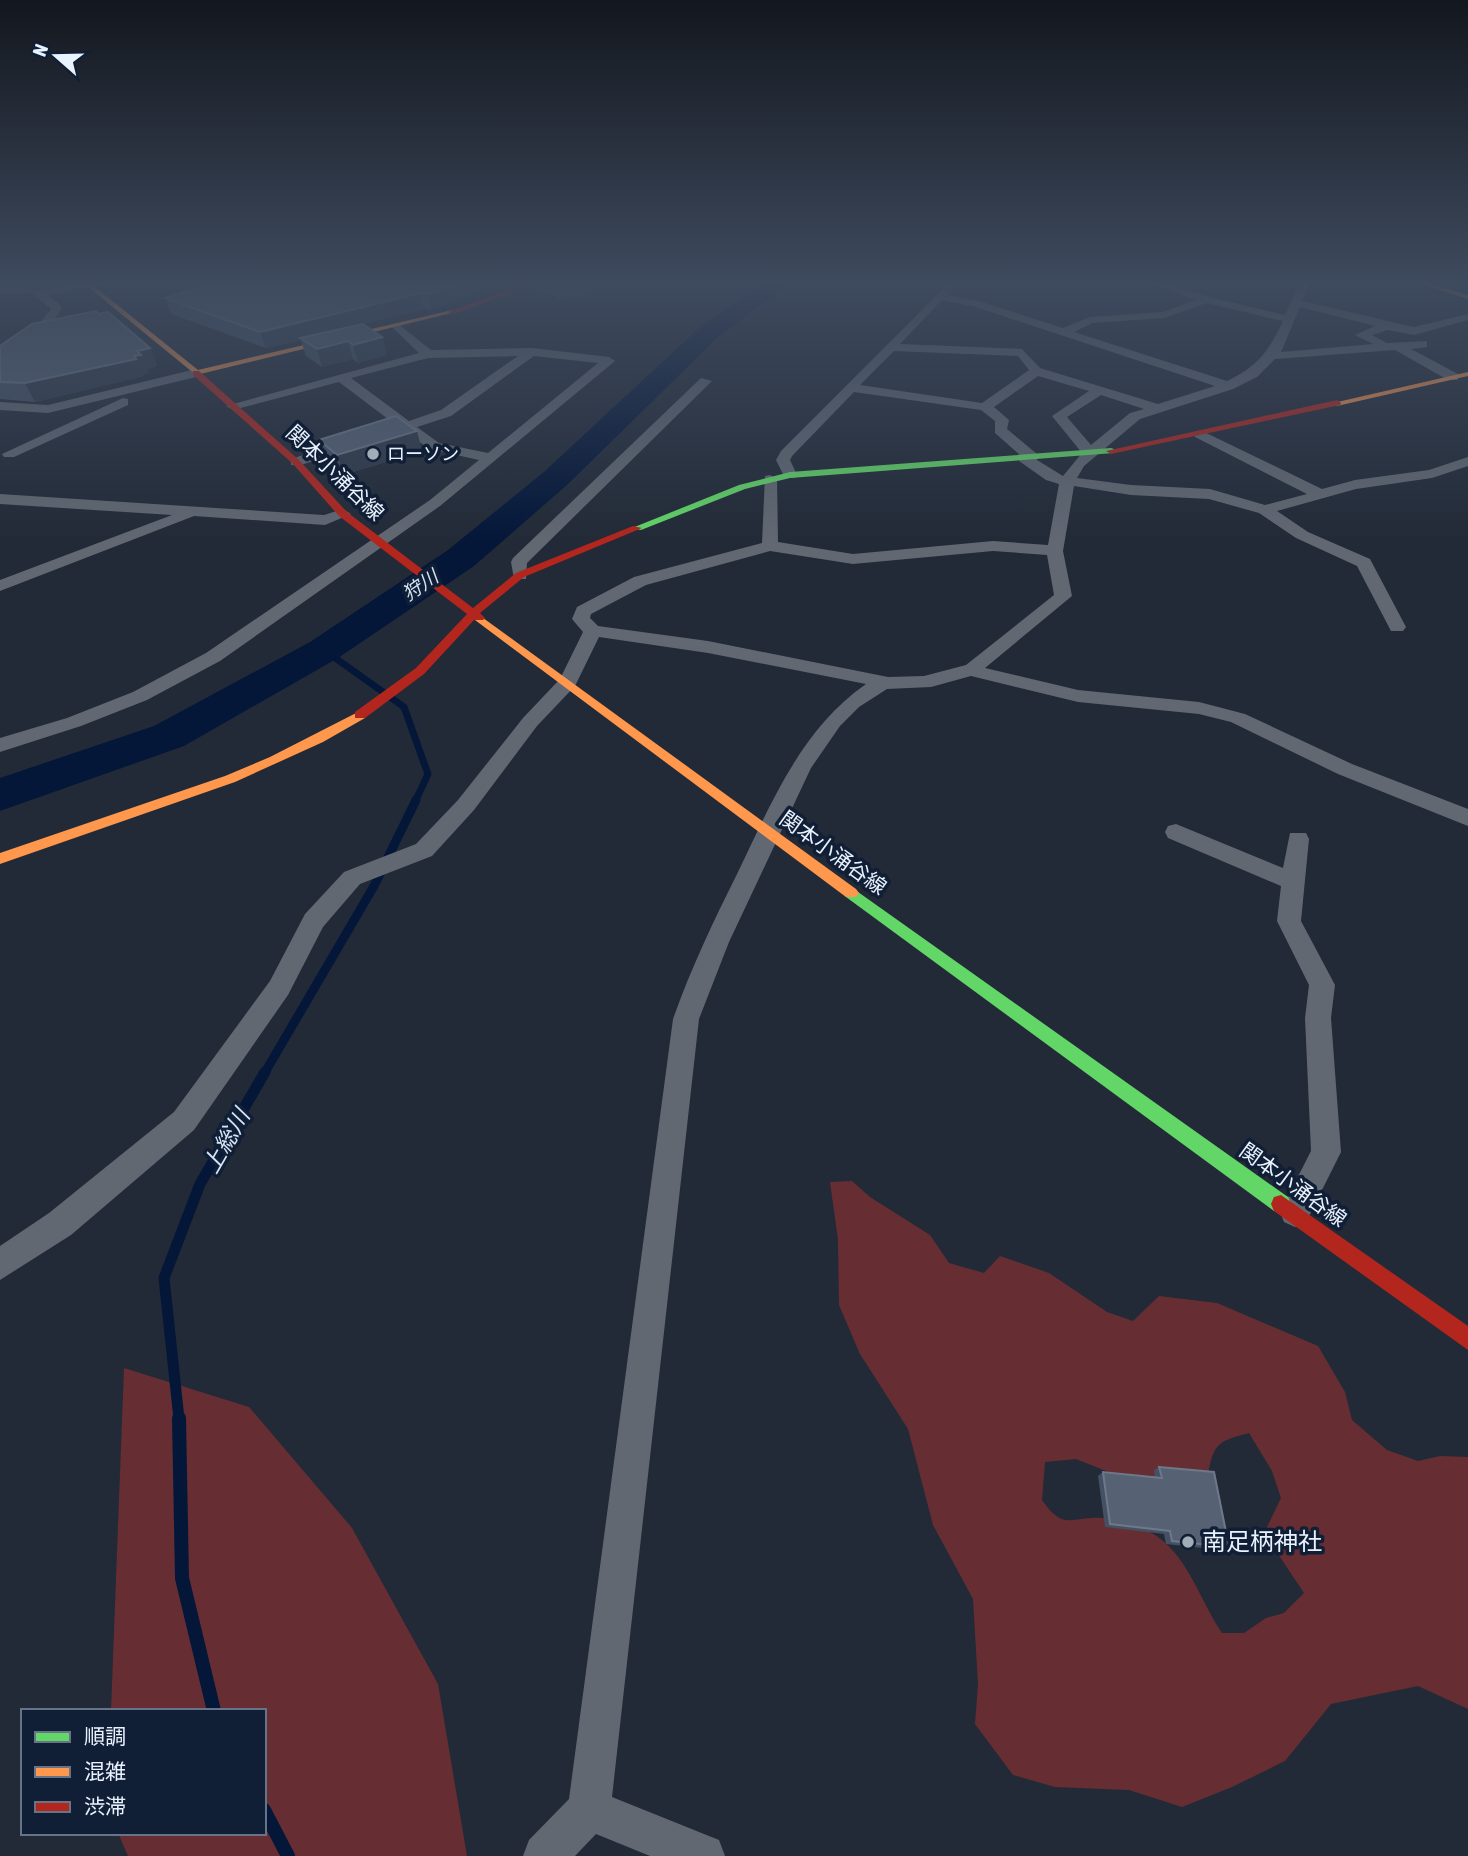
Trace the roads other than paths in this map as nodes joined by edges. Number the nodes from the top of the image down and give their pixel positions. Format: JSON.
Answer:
{"nodes":[{"id":1,"x":190,"y":369,"type":"edge"},
{"id":2,"x":215,"y":369,"type":"edge"},
{"id":3,"x":373,"y":369,"type":"edge"},
{"id":4,"x":510,"y":369,"type":"edge"},
{"id":5,"x":600,"y":369,"type":"edge"},
{"id":6,"x":870,"y":369,"type":"edge"},
{"id":7,"x":1034,"y":369,"type":"edge"},
{"id":8,"x":1175,"y":369,"type":"edge"},
{"id":9,"x":1258,"y":369,"type":"edge"},
{"id":10,"x":1443,"y":369,"type":"edge"},
{"id":11,"x":1036,"y":371,"type":"junction"},
{"id":12,"x":196,"y":373,"type":"junction"},
{"id":13,"x":1460,"y":376,"type":"edge"},
{"id":14,"x":342,"y":377,"type":"junction"},
{"id":15,"x":706,"y":381,"type":"dead end"},
{"id":16,"x":1228,"y":386,"type":"junction"},
{"id":17,"x":136,"y":388,"type":"junction"},
{"id":18,"x":851,"y":388,"type":"junction"},
{"id":19,"x":1100,"y":390,"type":"junction"},
{"id":20,"x":0,"y":406,"type":"edge"},
{"id":21,"x":233,"y":406,"type":"junction"},
{"id":22,"x":985,"y":407,"type":"junction"},
{"id":23,"x":38,"y":408,"type":"junction"},
{"id":24,"x":1156,"y":408,"type":"junction"},
{"id":25,"x":408,"y":428,"type":"junction"},
{"id":26,"x":54,"y":434,"type":"junction"},
{"id":27,"x":1200,"y":434,"type":"junction"},
{"id":28,"x":1090,"y":453,"type":"junction"},
{"id":29,"x":9,"y":454,"type":"dead end"},
{"id":30,"x":493,"y":458,"type":"junction"},
{"id":31,"x":1028,"y":458,"type":"junction"},
{"id":32,"x":1468,"y":461,"type":"edge"},
{"id":33,"x":296,"y":462,"type":"junction"},
{"id":34,"x":790,"y":475,"type":"junction"},
{"id":35,"x":770,"y":479,"type":"junction"},
{"id":36,"x":1067,"y":481,"type":"junction"},
{"id":37,"x":1319,"y":494,"type":"junction"},
{"id":38,"x":0,"y":499,"type":"edge"},
{"id":39,"x":1265,"y":510,"type":"junction"},
{"id":40,"x":196,"y":512,"type":"junction"},
{"id":41,"x":342,"y":514,"type":"junction"},
{"id":42,"x":379,"y":544,"type":"junction"},
{"id":43,"x":770,"y":546,"type":"junction"},
{"id":44,"x":1055,"y":551,"type":"junction"},
{"id":45,"x":520,"y":575,"type":"junction"},
{"id":46,"x":0,"y":586,"type":"edge"},
{"id":47,"x":475,"y":612,"type":"junction"},
{"id":48,"x":1397,"y":627,"type":"dead end"},
{"id":49,"x":592,"y":631,"type":"junction"},
{"id":50,"x":971,"y":670,"type":"junction"},
{"id":51,"x":568,"y":682,"type":"junction"},
{"id":52,"x":888,"y":683,"type":"junction"},
{"id":53,"x":0,"y":745,"type":"edge"},
{"id":54,"x":1468,"y":818,"type":"edge"},
{"id":55,"x":1176,"y":832,"type":"dead end"},
{"id":56,"x":769,"y":834,"type":"junction"},
{"id":57,"x":1298,"y":839,"type":"dead end"},
{"id":58,"x":0,"y":859,"type":"edge"},
{"id":59,"x":1294,"y":882,"type":"junction"},
{"id":60,"x":1295,"y":1212,"type":"junction"},
{"id":61,"x":0,"y":1264,"type":"edge"},
{"id":62,"x":1468,"y":1339,"type":"edge"},
{"id":63,"x":589,"y":1809,"type":"junction"},
{"id":64,"x":545,"y":1856,"type":"edge"},
{"id":65,"x":703,"y":1856,"type":"edge"}],
"edges":[{"from":1,"to":12,"type":"main road","name":"関本小涌谷線"},
{"from":2,"to":12,"type":"main road"},
{"from":3,"to":14,"type":"street"},
{"from":4,"to":25,"type":"street"},
{"from":5,"to":30,"type":"street"},
{"from":6,"to":18,"type":"street"},
{"from":7,"to":11,"type":"street"},
{"from":8,"to":16,"type":"street"},
{"from":9,"to":16,"type":"street"},
{"from":10,"to":13,"type":"street"},
{"from":11,"to":19,"type":"street"},
{"from":11,"to":22,"type":"street"},
{"from":12,"to":17,"type":"street"},
{"from":12,"to":21,"type":"main road","name":"関本小涌谷線"},
{"from":13,"to":27,"type":"main road"},
{"from":14,"to":21,"type":"street"},
{"from":14,"to":25,"type":"street"},
{"from":15,"to":45,"type":"street"},
{"from":16,"to":24,"type":"street"},
{"from":17,"to":23,"type":"street"},
{"from":17,"to":26,"type":"street"},
{"from":18,"to":22,"type":"street"},
{"from":18,"to":34,"type":"street"},
{"from":19,"to":24,"type":"street"},
{"from":19,"to":28,"type":"street"},
{"from":20,"to":23,"type":"street"},
{"from":21,"to":33,"type":"main road","name":"関本小涌谷線"},
{"from":22,"to":31,"type":"street"},
{"from":23,"to":26,"type":"street"},
{"from":24,"to":28,"type":"street"},
{"from":25,"to":30,"type":"street"},
{"from":25,"to":33,"type":"street"},
{"from":26,"to":29,"type":"street"},
{"from":27,"to":28,"type":"main road"},
{"from":27,"to":37,"type":"street"},
{"from":28,"to":31,"type":"main road"},
{"from":28,"to":36,"type":"street"},
{"from":30,"to":42,"type":"street"},
{"from":31,"to":34,"type":"main road"},
{"from":31,"to":36,"type":"street"},
{"from":32,"to":37,"type":"street"},
{"from":33,"to":41,"type":"main road","name":"関本小涌谷線"},
{"from":34,"to":35,"type":"main road"},
{"from":35,"to":43,"type":"street"},
{"from":35,"to":45,"type":"main road"},
{"from":36,"to":39,"type":"street"},
{"from":36,"to":44,"type":"street"},
{"from":37,"to":39,"type":"street"},
{"from":38,"to":40,"type":"street"},
{"from":39,"to":48,"type":"street"},
{"from":40,"to":41,"type":"street"},
{"from":40,"to":46,"type":"street"},
{"from":41,"to":42,"type":"main road","name":"関本小涌谷線"},
{"from":42,"to":47,"type":"main road","name":"関本小涌谷線"},
{"from":42,"to":53,"type":"street"},
{"from":43,"to":44,"type":"street"},
{"from":43,"to":49,"type":"street"},
{"from":44,"to":50,"type":"street"},
{"from":45,"to":47,"type":"main road"},
{"from":47,"to":51,"type":"main road","name":"関本小涌谷線"},
{"from":47,"to":58,"type":"main road"},
{"from":49,"to":51,"type":"street"},
{"from":49,"to":52,"type":"street"},
{"from":50,"to":52,"type":"street"},
{"from":50,"to":54,"type":"street"},
{"from":51,"to":56,"type":"main road","name":"関本小涌谷線"},
{"from":51,"to":61,"type":"street"},
{"from":52,"to":56,"type":"street"},
{"from":55,"to":59,"type":"street"},
{"from":56,"to":60,"type":"main road","name":"関本小涌谷線"},
{"from":56,"to":63,"type":"street"},
{"from":57,"to":59,"type":"street"},
{"from":59,"to":60,"type":"street"},
{"from":60,"to":62,"type":"main road","name":"関本小涌谷線"},
{"from":63,"to":64,"type":"street"},
{"from":63,"to":65,"type":"street"}]}
